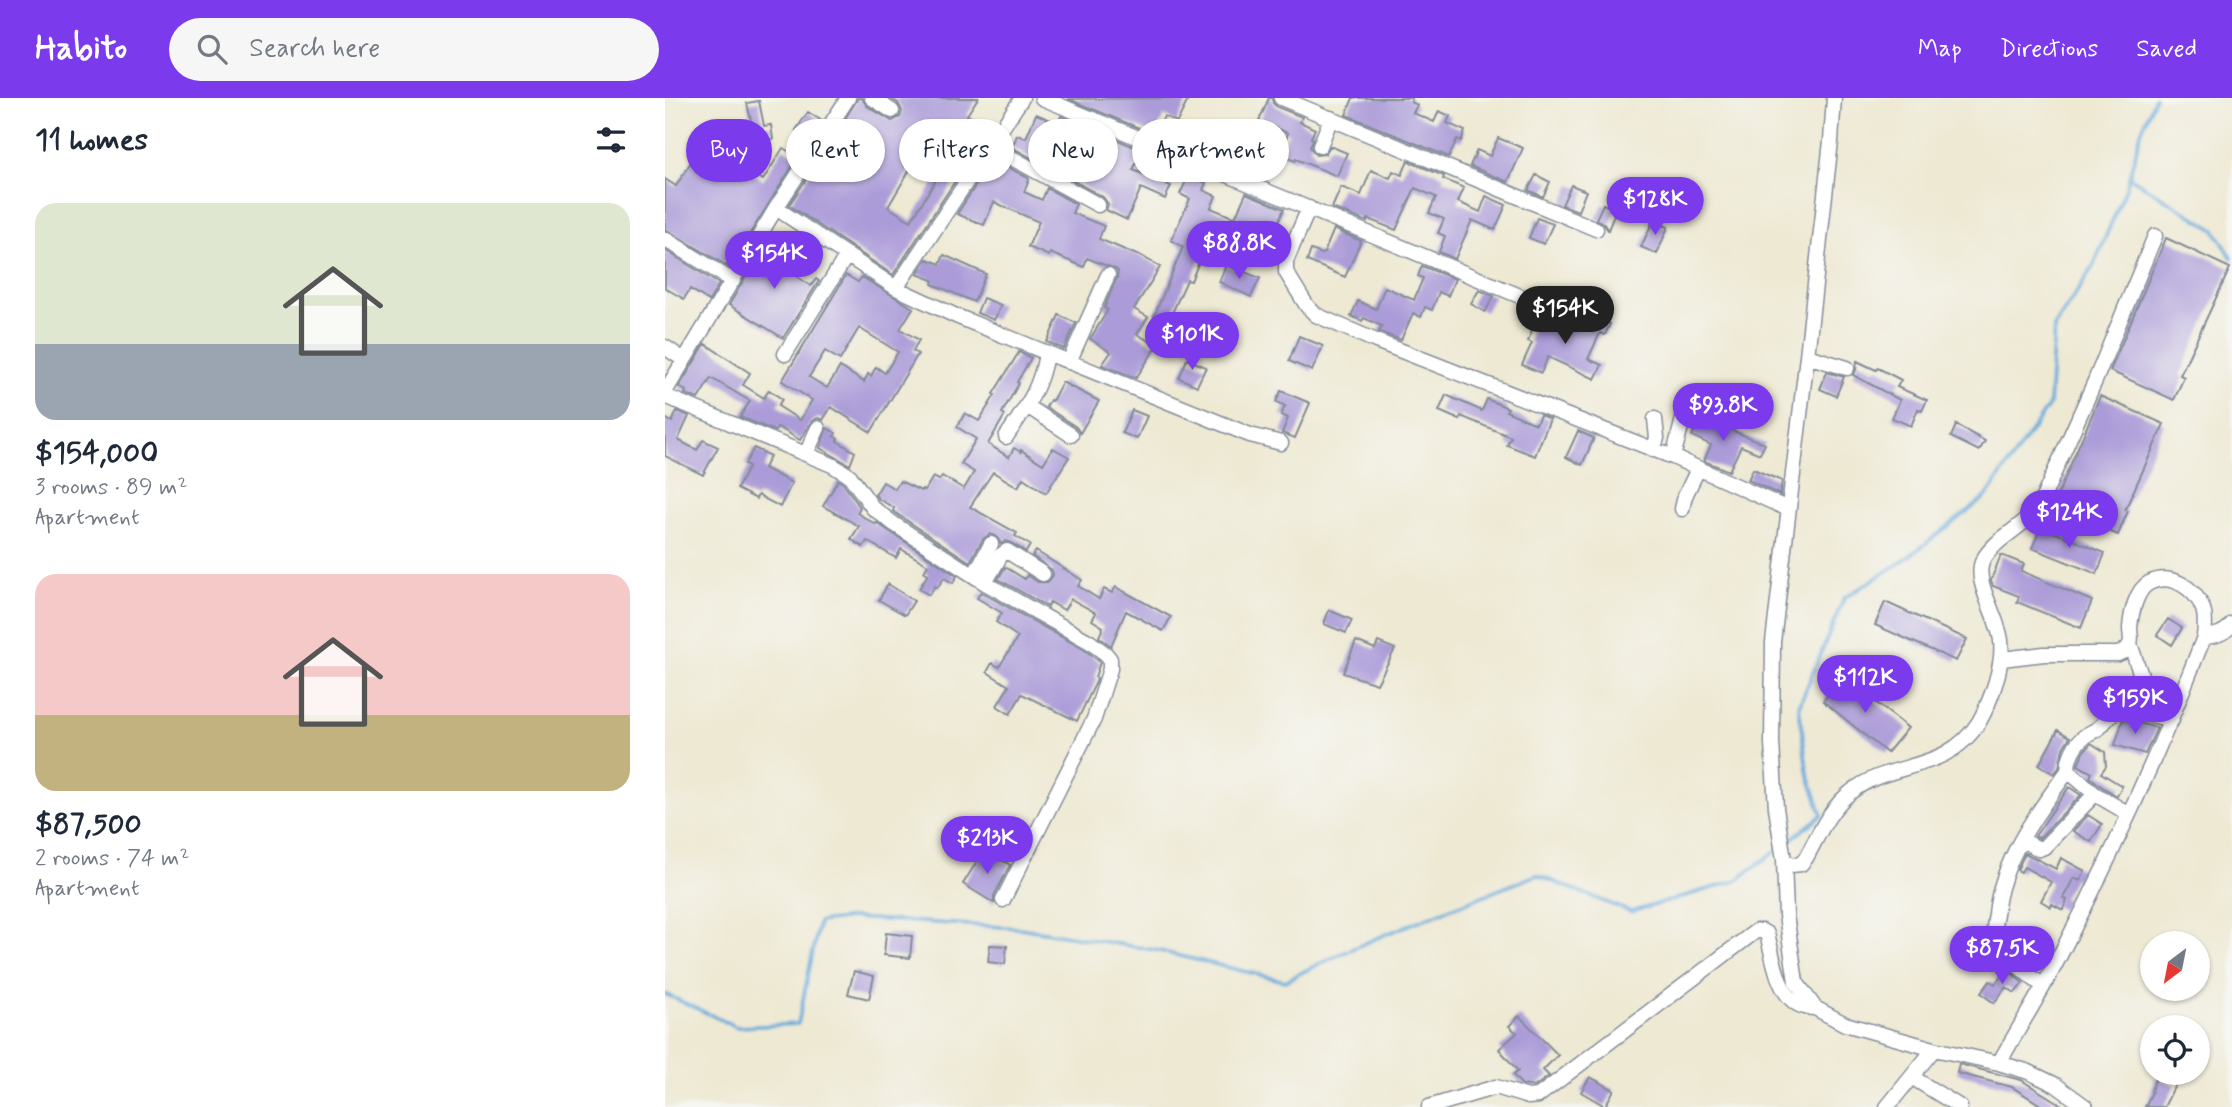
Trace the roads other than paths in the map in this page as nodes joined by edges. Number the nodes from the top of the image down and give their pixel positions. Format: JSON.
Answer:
{"nodes":[{"id":1,"x":848,"y":98,"type":"edge"},
{"id":2,"x":872,"y":98,"type":"edge"},
{"id":3,"x":1022,"y":98,"type":"edge"},
{"id":4,"x":1042,"y":98,"type":"edge"},
{"id":5,"x":1281,"y":98,"type":"edge"},
{"id":6,"x":1834,"y":98,"type":"edge"},
{"id":7,"x":892,"y":111,"type":"dead end"},
{"id":8,"x":1331,"y":118,"type":"junction"},
{"id":9,"x":1008,"y":119,"type":"edge"},
{"id":10,"x":1320,"y":146,"type":"dead end"},
{"id":11,"x":1014,"y":159,"type":"edge"},
{"id":12,"x":966,"y":182,"type":"edge"},
{"id":13,"x":1098,"y":205,"type":"dead end"},
{"id":14,"x":776,"y":208,"type":"junction"},
{"id":15,"x":1309,"y":208,"type":"junction"},
{"id":16,"x":1596,"y":229,"type":"dead end"},
{"id":17,"x":2155,"y":236,"type":"dead end"},
{"id":18,"x":665,"y":239,"type":"edge"},
{"id":19,"x":847,"y":255,"type":"junction"},
{"id":20,"x":1108,"y":275,"type":"dead end"},
{"id":21,"x":733,"y":281,"type":"junction"},
{"id":22,"x":896,"y":288,"type":"junction"},
{"id":23,"x":1573,"y":318,"type":"dead end"},
{"id":24,"x":665,"y":348,"type":"edge"},
{"id":25,"x":785,"y":354,"type":"dead end"},
{"id":26,"x":1046,"y":354,"type":"junction"},
{"id":27,"x":1807,"y":356,"type":"junction"},
{"id":28,"x":684,"y":360,"type":"junction"},
{"id":29,"x":1069,"y":362,"type":"junction"},
{"id":30,"x":1847,"y":368,"type":"dead end"},
{"id":31,"x":665,"y":394,"type":"edge"},
{"id":32,"x":1027,"y":406,"type":"junction"},
{"id":33,"x":1655,"y":419,"type":"dead end"},
{"id":34,"x":1683,"y":419,"type":"dead end"},
{"id":35,"x":818,"y":428,"type":"dead end"},
{"id":36,"x":1071,"y":435,"type":"dead end"},
{"id":37,"x":1006,"y":437,"type":"dead end"},
{"id":38,"x":1281,"y":443,"type":"dead end"},
{"id":39,"x":1653,"y":450,"type":"junction"},
{"id":40,"x":806,"y":454,"type":"junction"},
{"id":41,"x":1673,"y":457,"type":"junction"},
{"id":42,"x":1699,"y":469,"type":"junction"},
{"id":43,"x":1682,"y":509,"type":"dead end"},
{"id":44,"x":1788,"y":509,"type":"junction"},
{"id":45,"x":991,"y":544,"type":"dead end"},
{"id":46,"x":1043,"y":574,"type":"dead end"},
{"id":47,"x":980,"y":579,"type":"junction"},
{"id":48,"x":2232,"y":624,"type":"edge"},
{"id":49,"x":2203,"y":636,"type":"junction"},
{"id":50,"x":2130,"y":644,"type":"junction"},
{"id":51,"x":2001,"y":659,"type":"junction"},
{"id":52,"x":2155,"y":715,"type":"junction"},
{"id":53,"x":2172,"y":720,"type":"junction"},
{"id":54,"x":2068,"y":771,"type":"junction"},
{"id":55,"x":2095,"y":794,"type":"junction"},
{"id":56,"x":2129,"y":814,"type":"junction"},
{"id":57,"x":2022,"y":840,"type":"junction"},
{"id":58,"x":1783,"y":856,"type":"junction"},
{"id":59,"x":1003,"y":900,"type":"dead end"},
{"id":60,"x":2043,"y":986,"type":"junction"},
{"id":61,"x":1815,"y":1009,"type":"junction"},
{"id":62,"x":1934,"y":1049,"type":"junction"},
{"id":63,"x":1999,"y":1063,"type":"junction"},
{"id":64,"x":1918,"y":1081,"type":"dead end"},
{"id":65,"x":1459,"y":1103,"type":"edge"},
{"id":66,"x":1429,"y":1107,"type":"edge"},
{"id":67,"x":1887,"y":1107,"type":"edge"},
{"id":68,"x":1960,"y":1107,"type":"edge"},
{"id":69,"x":2086,"y":1107,"type":"edge"}],
"edges":[{"from":1,"to":14,"type":"street"},
{"from":2,"to":7,"type":"street"},
{"from":3,"to":9,"type":"street"},
{"from":4,"to":15,"type":"street"},
{"from":5,"to":8,"type":"street"},
{"from":6,"to":27,"type":"street"},
{"from":8,"to":10,"type":"street"},
{"from":8,"to":16,"type":"street"},
{"from":11,"to":13,"type":"street"},
{"from":12,"to":22,"type":"street"},
{"from":14,"to":19,"type":"street"},
{"from":14,"to":21,"type":"street"},
{"from":15,"to":23,"type":"street"},
{"from":15,"to":39,"type":"street"},
{"from":17,"to":51,"type":"street"},
{"from":18,"to":21,"type":"street"},
{"from":19,"to":22,"type":"street"},
{"from":19,"to":25,"type":"street"},
{"from":20,"to":29,"type":"street"},
{"from":21,"to":28,"type":"street"},
{"from":22,"to":26,"type":"street"},
{"from":24,"to":28,"type":"street"},
{"from":26,"to":29,"type":"street"},
{"from":26,"to":32,"type":"street"},
{"from":27,"to":30,"type":"street"},
{"from":27,"to":44,"type":"street"},
{"from":28,"to":31,"type":"street"},
{"from":29,"to":38,"type":"street"},
{"from":31,"to":40,"type":"street"},
{"from":32,"to":36,"type":"street"},
{"from":32,"to":37,"type":"street"},
{"from":33,"to":39,"type":"street"},
{"from":34,"to":41,"type":"street"},
{"from":35,"to":40,"type":"street"},
{"from":39,"to":41,"type":"street"},
{"from":40,"to":47,"type":"street"},
{"from":41,"to":42,"type":"street"},
{"from":42,"to":43,"type":"street"},
{"from":42,"to":44,"type":"street"},
{"from":44,"to":58,"type":"street"},
{"from":45,"to":47,"type":"street"},
{"from":46,"to":47,"type":"street"},
{"from":47,"to":59,"type":"street"},
{"from":48,"to":49,"type":"street"},
{"from":49,"to":50,"type":"street"},
{"from":49,"to":53,"type":"street"},
{"from":50,"to":51,"type":"street"},
{"from":50,"to":52,"type":"street"},
{"from":51,"to":58,"type":"street"},
{"from":52,"to":53,"type":"street"},
{"from":52,"to":54,"type":"street"},
{"from":53,"to":56,"type":"street"},
{"from":54,"to":55,"type":"street"},
{"from":54,"to":57,"type":"street"},
{"from":55,"to":56,"type":"street"},
{"from":55,"to":57,"type":"street"},
{"from":56,"to":60,"type":"street"},
{"from":57,"to":60,"type":"street"},
{"from":58,"to":61,"type":"street"},
{"from":60,"to":63,"type":"street"},
{"from":61,"to":62,"type":"street"},
{"from":61,"to":65,"type":"street"},
{"from":62,"to":63,"type":"street"},
{"from":62,"to":67,"type":"street"},
{"from":63,"to":69,"type":"street"},
{"from":64,"to":68,"type":"street"},
{"from":65,"to":66,"type":"street"}]}
